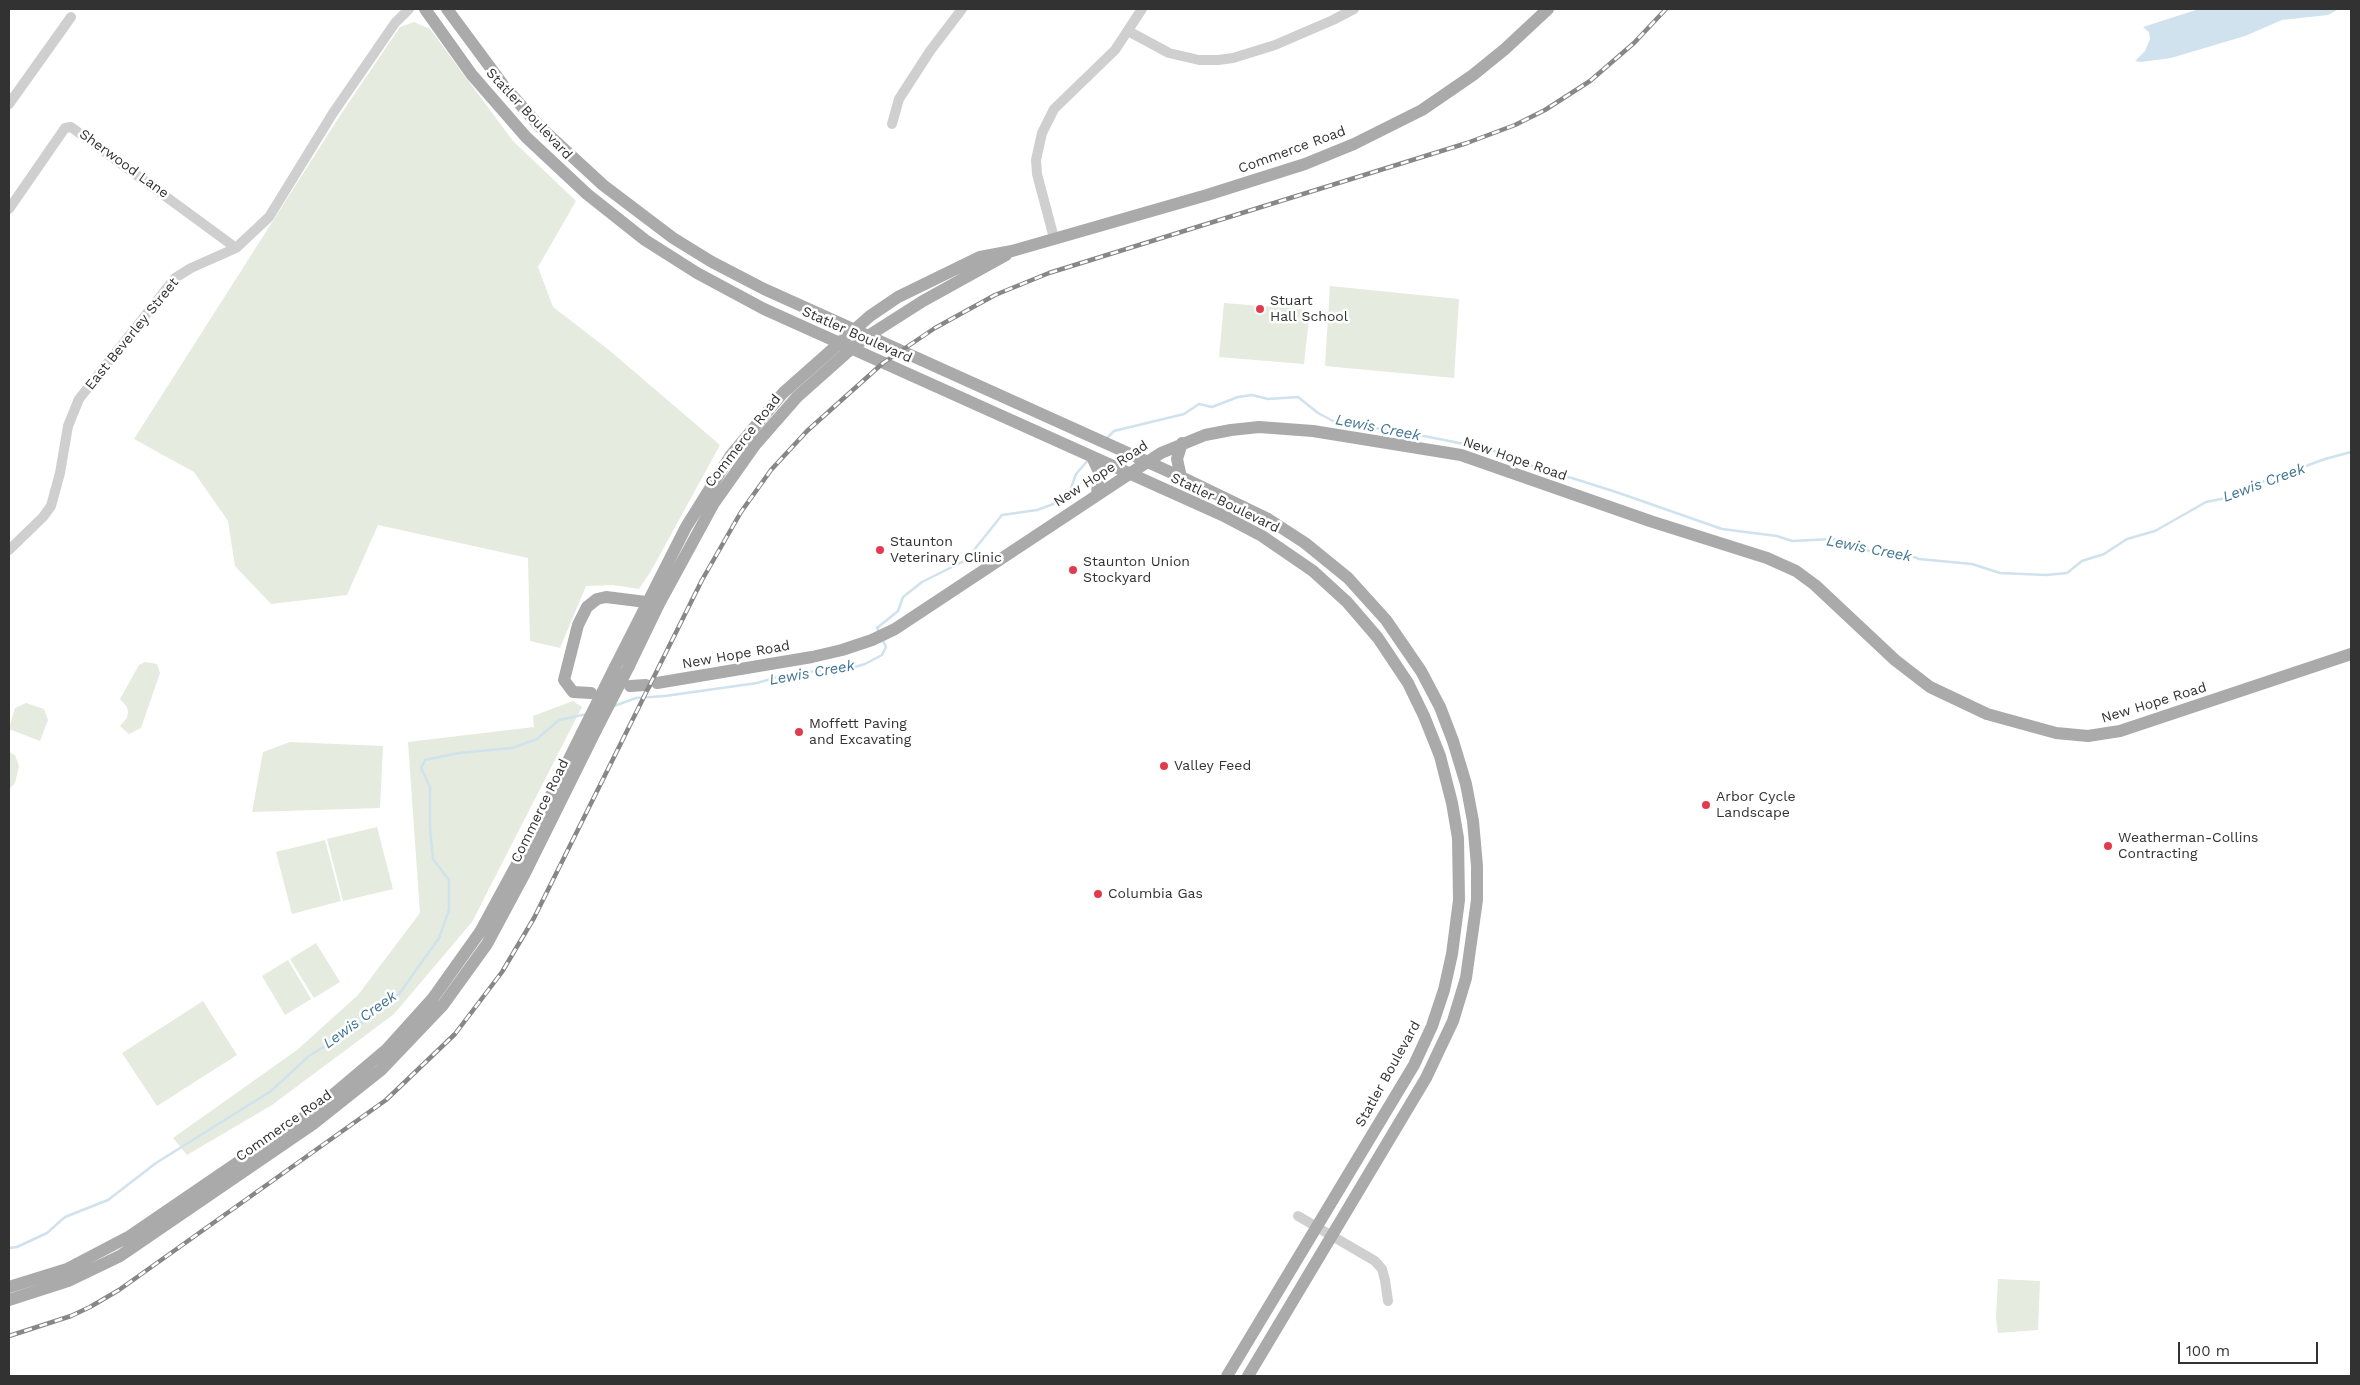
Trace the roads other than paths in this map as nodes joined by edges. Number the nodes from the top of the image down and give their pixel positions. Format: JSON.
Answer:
{"nodes":[{"id":1,"x":409,"y":9,"type":"edge"},
{"id":2,"x":426,"y":9,"type":"edge"},
{"id":3,"x":447,"y":9,"type":"edge"},
{"id":4,"x":962,"y":9,"type":"edge"},
{"id":5,"x":1142,"y":9,"type":"edge"},
{"id":6,"x":1354,"y":9,"type":"edge"},
{"id":7,"x":1548,"y":9,"type":"edge"},
{"id":8,"x":71,"y":17,"type":"dead end"},
{"id":9,"x":1128,"y":31,"type":"junction"},
{"id":10,"x":9,"y":104,"type":"edge"},
{"id":11,"x":892,"y":124,"type":"dead end"},
{"id":12,"x":9,"y":209,"type":"edge"},
{"id":13,"x":1054,"y":238,"type":"junction"},
{"id":14,"x":236,"y":248,"type":"junction"},
{"id":15,"x":1012,"y":251,"type":"junction"},
{"id":16,"x":854,"y":330,"type":"junction"},
{"id":17,"x":868,"y":336,"type":"junction"},
{"id":18,"x":839,"y":343,"type":"junction"},
{"id":19,"x":851,"y":349,"type":"junction"},
{"id":20,"x":1182,"y":443,"type":"junction"},
{"id":21,"x":1092,"y":457,"type":"junction"},
{"id":22,"x":1147,"y":462,"type":"junction"},
{"id":23,"x":1123,"y":471,"type":"junction"},
{"id":24,"x":1181,"y":477,"type":"junction"},
{"id":25,"x":1097,"y":494,"type":"junction"},
{"id":26,"x":9,"y":550,"type":"edge"},
{"id":27,"x":653,"y":603,"type":"junction"},
{"id":28,"x":2351,"y":654,"type":"edge"},
{"id":29,"x":630,"y":686,"type":"dead end"},
{"id":30,"x":591,"y":693,"type":"dead end"},
{"id":31,"x":1298,"y":1216,"type":"dead end"},
{"id":32,"x":1316,"y":1228,"type":"junction"},
{"id":33,"x":1332,"y":1236,"type":"junction"},
{"id":34,"x":9,"y":1287,"type":"edge"},
{"id":35,"x":9,"y":1300,"type":"edge"},
{"id":36,"x":1388,"y":1301,"type":"dead end"},
{"id":37,"x":1227,"y":1376,"type":"edge"},
{"id":38,"x":1248,"y":1376,"type":"edge"}],
"edges":[{"from":1,"to":14,"type":"street","name":"East Beverley Street"},
{"from":2,"to":18,"type":"main road","name":"Statler Boulevard"},
{"from":3,"to":16,"type":"main road","name":"Statler Boulevard"},
{"from":4,"to":11,"type":"street"},
{"from":5,"to":9,"type":"street"},
{"from":6,"to":9,"type":"street"},
{"from":7,"to":13,"type":"main road","name":"Commerce Road"},
{"from":8,"to":10,"type":"street"},
{"from":9,"to":13,"type":"street"},
{"from":12,"to":14,"type":"street","name":"Sherwood Lane"},
{"from":13,"to":15,"type":"main road","name":"Commerce Road"},
{"from":14,"to":26,"type":"street","name":"East Beverley Street"},
{"from":15,"to":16,"type":"main road","name":"Commerce Road"},
{"from":15,"to":17,"type":"main road","name":"Commerce Road"},
{"from":16,"to":17,"type":"main road","name":"Statler Boulevard"},
{"from":16,"to":18,"type":"main road","name":"Commerce Road"},
{"from":17,"to":19,"type":"main road","name":"Commerce Road"},
{"from":17,"to":22,"type":"main road","name":"Statler Boulevard"},
{"from":18,"to":19,"type":"main road","name":"Statler Boulevard"},
{"from":18,"to":27,"type":"main road","name":"Commerce Road"},
{"from":19,"to":21,"type":"main road","name":"Statler Boulevard"},
{"from":19,"to":27,"type":"main road","name":"Commerce Road"},
{"from":20,"to":22,"type":"main road","name":"New Hope Road"},
{"from":20,"to":24,"type":"main road"},
{"from":20,"to":28,"type":"main road","name":"New Hope Road"},
{"from":21,"to":23,"type":"main road","name":"Statler Boulevard"},
{"from":21,"to":25,"type":"main road"},
{"from":22,"to":23,"type":"main road","name":"New Hope Road"},
{"from":22,"to":24,"type":"main road","name":"Statler Boulevard"},
{"from":23,"to":25,"type":"main road","name":"New Hope Road"},
{"from":23,"to":32,"type":"main road","name":"Statler Boulevard"},
{"from":24,"to":33,"type":"main road","name":"Statler Boulevard"},
{"from":25,"to":29,"type":"main road","name":"New Hope Road"},
{"from":27,"to":30,"type":"main road"},
{"from":27,"to":34,"type":"main road","name":"Commerce Road","bridge":true},
{"from":27,"to":35,"type":"main road","name":"Commerce Road","bridge":true},
{"from":31,"to":32,"type":"street"},
{"from":32,"to":33,"type":"street"},
{"from":32,"to":37,"type":"main road","name":"Statler Boulevard"},
{"from":33,"to":36,"type":"street"},
{"from":33,"to":38,"type":"main road","name":"Statler Boulevard"}]}
